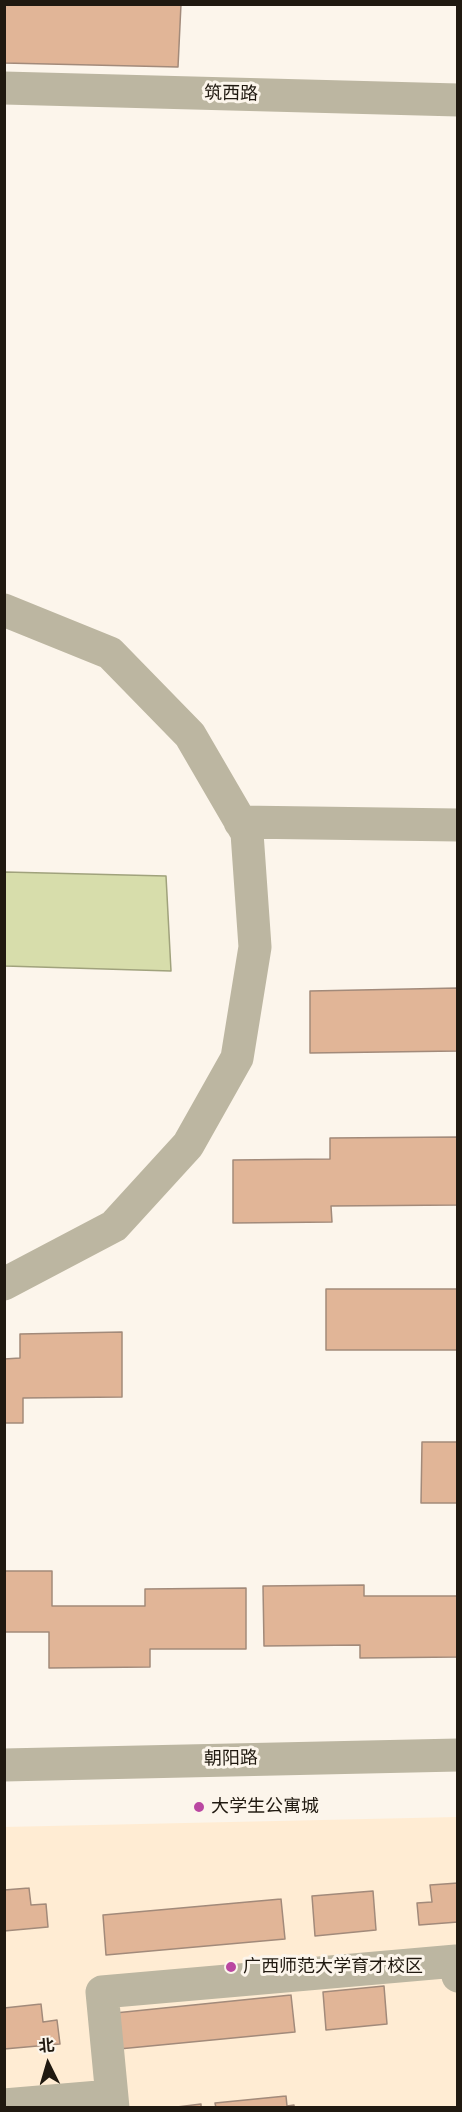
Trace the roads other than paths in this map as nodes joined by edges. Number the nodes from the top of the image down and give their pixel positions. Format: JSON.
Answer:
{"nodes":[{"id":1,"x":4,"y":88,"type":"edge"},
{"id":2,"x":458,"y":100,"type":"edge"},
{"id":3,"x":4,"y":610,"type":"edge"},
{"id":4,"x":240,"y":822,"type":"junction"},
{"id":5,"x":458,"y":825,"type":"edge"},
{"id":6,"x":4,"y":1284,"type":"edge"},
{"id":7,"x":458,"y":1755,"type":"edge"},
{"id":8,"x":4,"y":1765,"type":"edge"},
{"id":9,"x":458,"y":1976,"type":"edge"},
{"id":10,"x":112,"y":2102,"type":"edge"},
{"id":11,"x":4,"y":2105,"type":"edge"}],
"edges":[{"from":1,"to":2,"type":"street","name":"筑西路"},
{"from":3,"to":4,"type":"street"},
{"from":4,"to":5,"type":"street"},
{"from":4,"to":6,"type":"street"},
{"from":7,"to":8,"type":"street","name":"朝阳路"},
{"from":9,"to":10,"type":"street"},
{"from":10,"to":11,"type":"street"}]}
